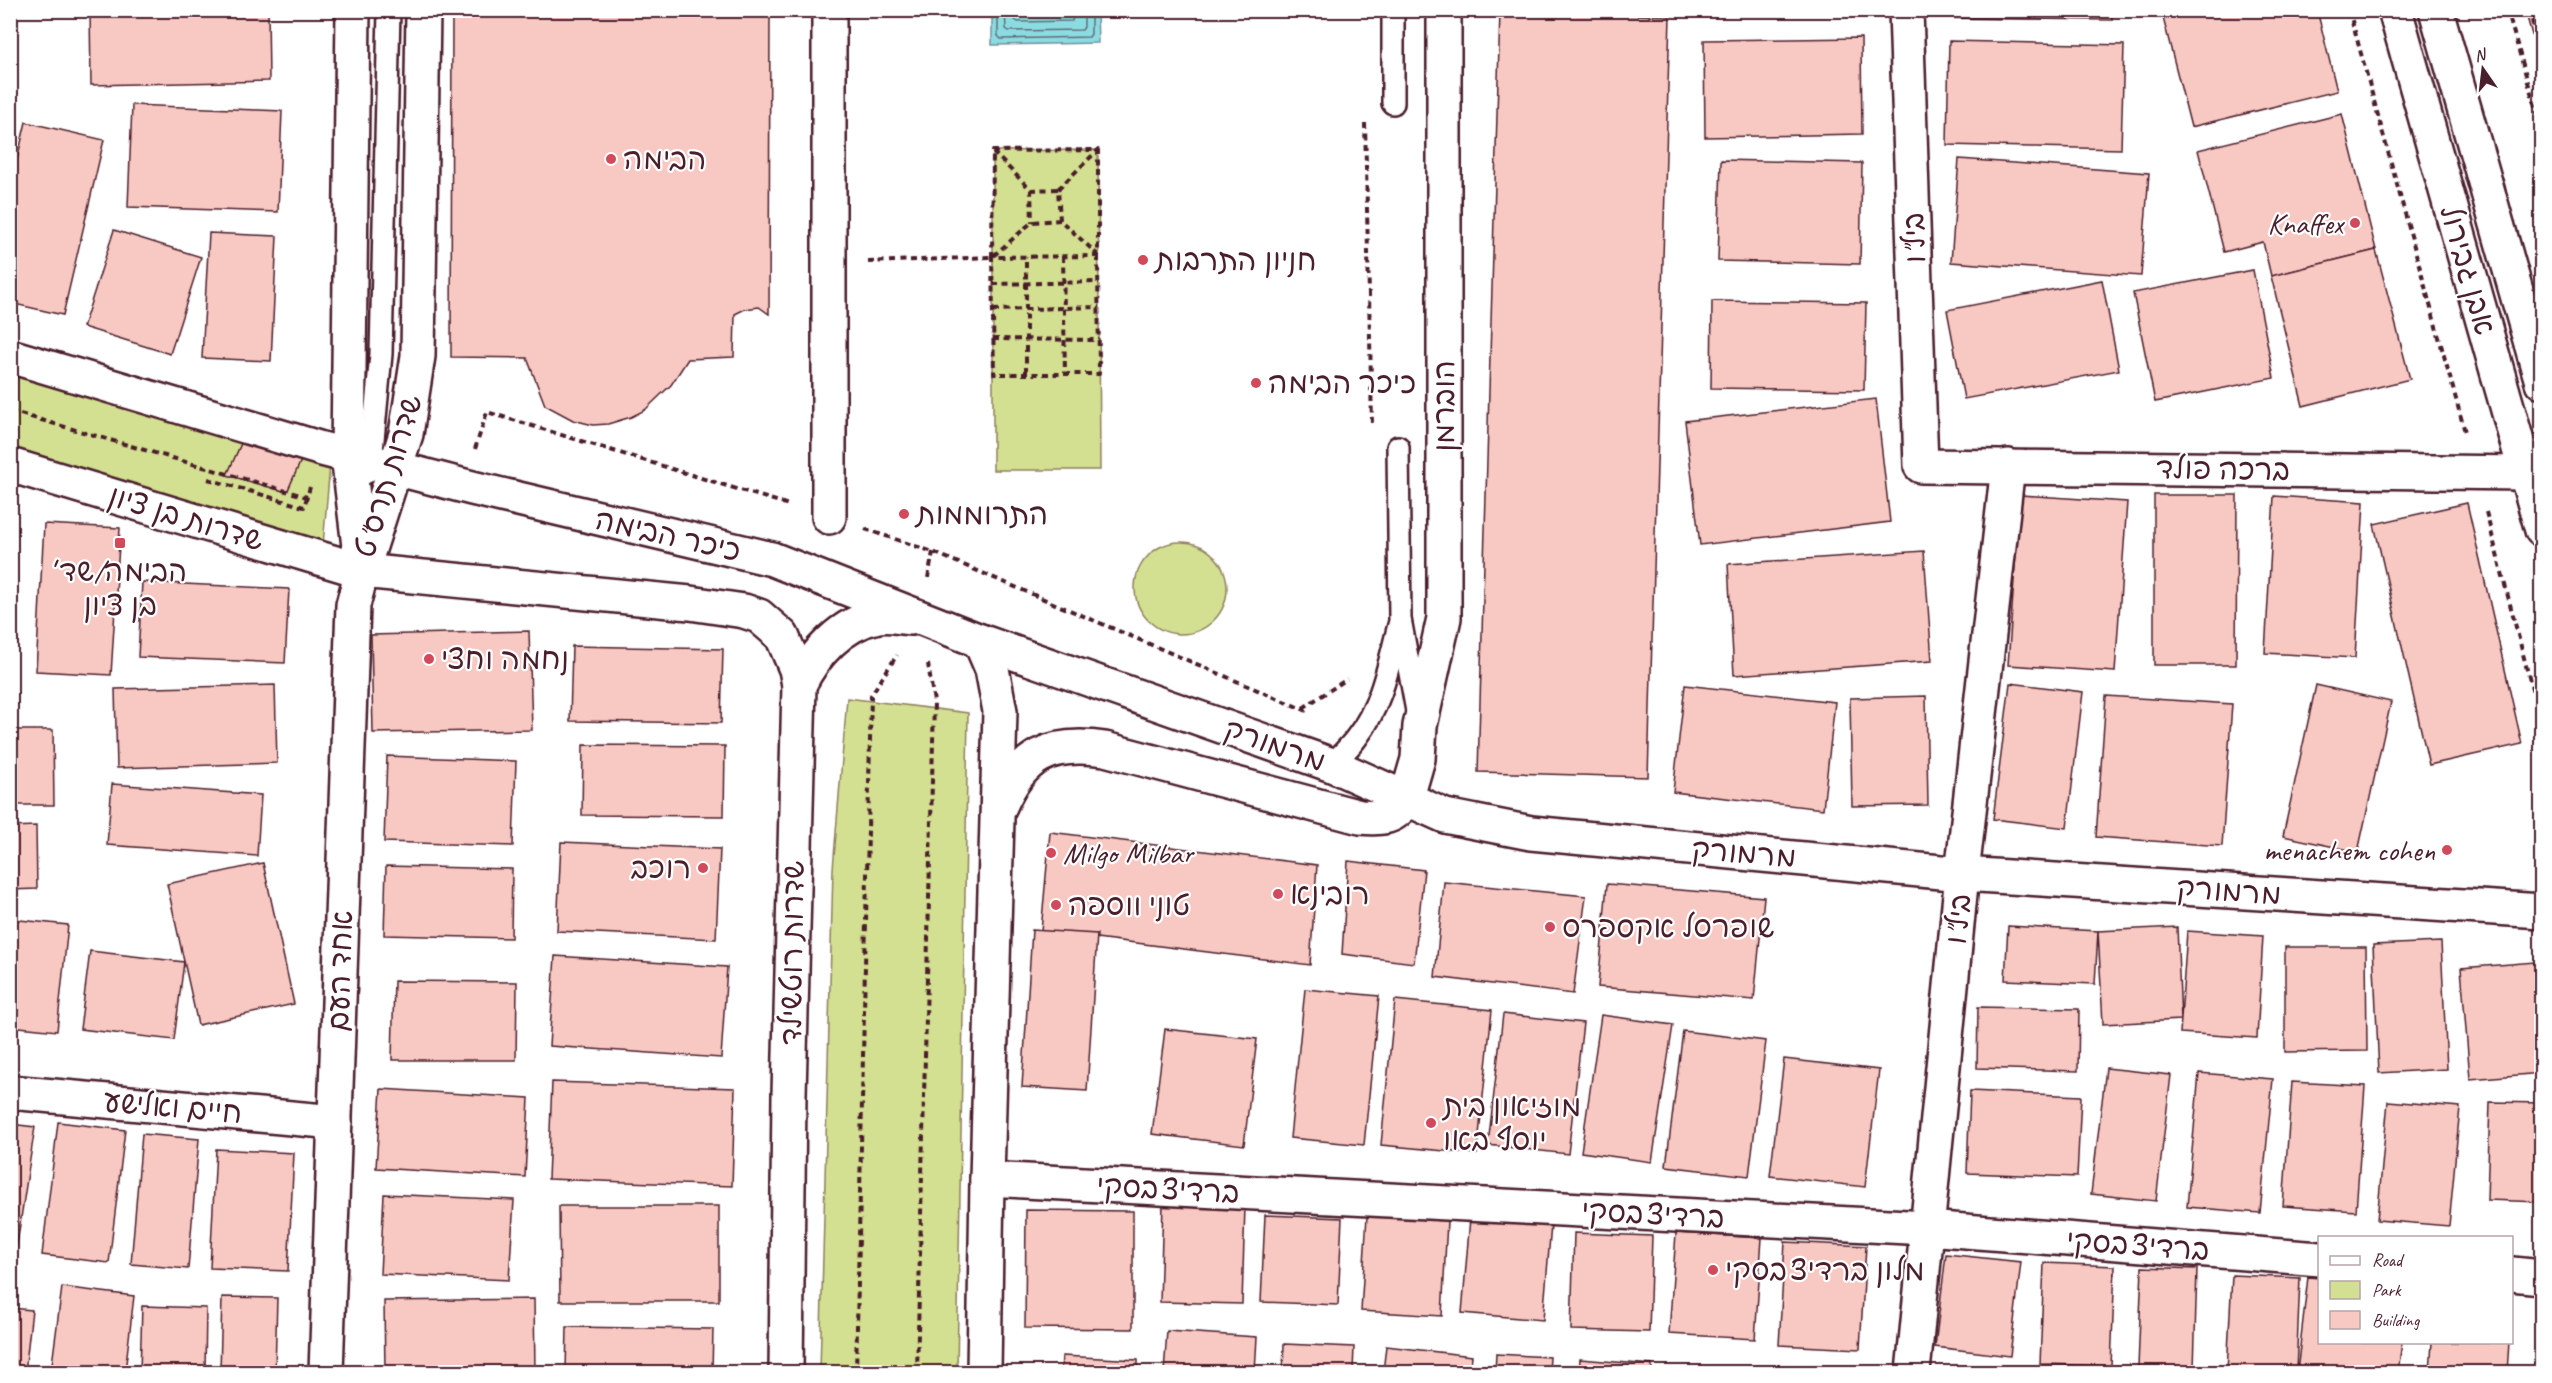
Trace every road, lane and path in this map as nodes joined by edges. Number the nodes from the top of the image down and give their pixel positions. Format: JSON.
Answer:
{"nodes":[{"id":1,"x":353,"y":10,"type":"edge"},
{"id":2,"x":389,"y":10,"type":"edge"},
{"id":3,"x":423,"y":10,"type":"edge"},
{"id":4,"x":829,"y":10,"type":"edge"},
{"id":5,"x":1394,"y":10,"type":"edge"},
{"id":6,"x":1444,"y":10,"type":"edge"},
{"id":7,"x":1906,"y":10,"type":"edge"},
{"id":8,"x":2349,"y":10,"type":"edge"},
{"id":9,"x":2395,"y":10,"type":"edge"},
{"id":10,"x":2436,"y":10,"type":"edge"},
{"id":11,"x":2507,"y":10,"type":"edge"},
{"id":12,"x":2529,"y":10,"type":"edge"},
{"id":13,"x":2541,"y":54,"type":"edge"},
{"id":14,"x":1393,"y":103,"type":"dead end"},
{"id":15,"x":1364,"y":118,"type":"dead end"},
{"id":16,"x":2541,"y":130,"type":"edge"},
{"id":17,"x":1098,"y":150,"type":"junction"},
{"id":18,"x":993,"y":151,"type":"junction"},
{"id":19,"x":1058,"y":189,"type":"junction"},
{"id":20,"x":1031,"y":190,"type":"junction"},
{"id":21,"x":1060,"y":220,"type":"junction"},
{"id":22,"x":1032,"y":222,"type":"junction"},
{"id":23,"x":1063,"y":256,"type":"junction"},
{"id":24,"x":1098,"y":256,"type":"junction"},
{"id":25,"x":992,"y":257,"type":"junction"},
{"id":26,"x":1026,"y":257,"type":"junction"},
{"id":27,"x":829,"y":264,"type":"junction"},
{"id":28,"x":1099,"y":282,"type":"junction"},
{"id":29,"x":1063,"y":283,"type":"junction"},
{"id":30,"x":993,"y":284,"type":"junction"},
{"id":31,"x":1026,"y":284,"type":"junction"},
{"id":32,"x":1099,"y":307,"type":"junction"},
{"id":33,"x":1064,"y":308,"type":"junction"},
{"id":34,"x":993,"y":309,"type":"junction"},
{"id":35,"x":1026,"y":309,"type":"junction"},
{"id":36,"x":993,"y":339,"type":"junction"},
{"id":37,"x":1026,"y":339,"type":"junction"},
{"id":38,"x":1064,"y":339,"type":"junction"},
{"id":39,"x":1099,"y":340,"type":"junction"},
{"id":40,"x":10,"y":356,"type":"edge"},
{"id":41,"x":1026,"y":373,"type":"junction"},
{"id":42,"x":1065,"y":374,"type":"junction"},
{"id":43,"x":2541,"y":382,"type":"edge"},
{"id":44,"x":10,"y":411,"type":"edge"},
{"id":45,"x":487,"y":412,"type":"dead end"},
{"id":46,"x":1372,"y":429,"type":"dead end"},
{"id":47,"x":1398,"y":447,"type":"dead end"},
{"id":48,"x":371,"y":461,"type":"junction"},
{"id":49,"x":10,"y":465,"type":"edge"},
{"id":50,"x":1921,"y":466,"type":"joint"},
{"id":51,"x":2008,"y":466,"type":"junction"},
{"id":52,"x":2476,"y":472,"type":"junction"},
{"id":53,"x":2526,"y":473,"type":"junction"},
{"id":54,"x":307,"y":497,"type":"dead end"},
{"id":55,"x":829,"y":517,"type":"junction"},
{"id":56,"x":2541,"y":530,"type":"edge"},
{"id":57,"x":362,"y":571,"type":"junction"},
{"id":58,"x":921,"y":618,"type":"junction"},
{"id":59,"x":1400,"y":619,"type":"junction"},
{"id":60,"x":980,"y":641,"type":"junction"},
{"id":61,"x":1351,"y":676,"type":"dead end"},
{"id":62,"x":799,"y":685,"type":"junction"},
{"id":63,"x":871,"y":695,"type":"dead end"},
{"id":64,"x":934,"y":702,"type":"dead end"},
{"id":65,"x":1303,"y":709,"type":"junction"},
{"id":66,"x":1420,"y":726,"type":"junction"},
{"id":67,"x":2541,"y":727,"type":"edge"},
{"id":68,"x":1357,"y":737,"type":"junction"},
{"id":69,"x":1332,"y":765,"type":"junction"},
{"id":70,"x":1407,"y":797,"type":"junction"},
{"id":71,"x":998,"y":810,"type":"junction"},
{"id":72,"x":1962,"y":874,"type":"junction"},
{"id":73,"x":2541,"y":911,"type":"edge"},
{"id":74,"x":10,"y":1092,"type":"edge"},
{"id":75,"x":335,"y":1122,"type":"junction"},
{"id":76,"x":987,"y":1179,"type":"junction"},
{"id":77,"x":1927,"y":1228,"type":"junction"},
{"id":78,"x":2318,"y":1259,"type":"edge"},
{"id":79,"x":2513,"y":1274,"type":"edge"},
{"id":80,"x":2541,"y":1276,"type":"edge"},
{"id":81,"x":326,"y":1372,"type":"edge"},
{"id":82,"x":786,"y":1372,"type":"edge"},
{"id":83,"x":856,"y":1372,"type":"edge"},
{"id":84,"x":917,"y":1372,"type":"edge"},
{"id":85,"x":984,"y":1372,"type":"edge"},
{"id":86,"x":1913,"y":1372,"type":"edge"}],
"edges":[{"from":1,"to":48,"type":"street","name":"שדרות תרס\"ט"},
{"from":2,"to":48,"type":"lane"},
{"from":3,"to":48,"type":"street","name":"שדרות תרס\"ט"},
{"from":4,"to":27,"type":"street"},
{"from":5,"to":14,"type":"lane"},
{"from":6,"to":66,"type":"street","name":"הוברמן"},
{"from":7,"to":50,"type":"street","name":"ביל\"ו"},
{"from":8,"to":52,"type":"path"},
{"from":9,"to":53,"type":"street","name":"אבן גבירול"},
{"from":10,"to":43,"type":"street","name":"אבן גבירול"},
{"from":11,"to":16,"type":"path"},
{"from":12,"to":13,"type":"path"},
{"from":15,"to":46,"type":"path"},
{"from":17,"to":18,"type":"path"},
{"from":17,"to":19,"type":"path"},
{"from":17,"to":24,"type":"path"},
{"from":18,"to":20,"type":"path"},
{"from":18,"to":25,"type":"path"},
{"from":19,"to":20,"type":"path"},
{"from":19,"to":21,"type":"path"},
{"from":20,"to":22,"type":"path"},
{"from":21,"to":22,"type":"path"},
{"from":21,"to":24,"type":"path"},
{"from":22,"to":25,"type":"path"},
{"from":23,"to":24,"type":"path"},
{"from":23,"to":26,"type":"path"},
{"from":23,"to":29,"type":"path"},
{"from":24,"to":28,"type":"path"},
{"from":25,"to":26,"type":"path"},
{"from":25,"to":27,"type":"path"},
{"from":25,"to":30,"type":"path"},
{"from":26,"to":31,"type":"path"},
{"from":27,"to":55,"type":"street"},
{"from":28,"to":29,"type":"path"},
{"from":28,"to":32,"type":"path"},
{"from":29,"to":31,"type":"path"},
{"from":29,"to":33,"type":"path"},
{"from":30,"to":31,"type":"path"},
{"from":30,"to":34,"type":"path"},
{"from":31,"to":35,"type":"path"},
{"from":32,"to":33,"type":"path"},
{"from":32,"to":39,"type":"path"},
{"from":33,"to":35,"type":"path"},
{"from":33,"to":38,"type":"path"},
{"from":34,"to":35,"type":"path"},
{"from":34,"to":36,"type":"path"},
{"from":35,"to":37,"type":"path"},
{"from":36,"to":37,"type":"path"},
{"from":36,"to":41,"type":"path"},
{"from":37,"to":38,"type":"path"},
{"from":37,"to":41,"type":"path"},
{"from":38,"to":39,"type":"path"},
{"from":38,"to":42,"type":"path"},
{"from":39,"to":42,"type":"path"},
{"from":40,"to":48,"type":"street"},
{"from":41,"to":42,"type":"path"},
{"from":44,"to":54,"type":"path"},
{"from":45,"to":55,"type":"path"},
{"from":47,"to":59,"type":"lane"},
{"from":48,"to":57,"type":"street","name":"שדרות תרס\"ט"},
{"from":48,"to":57,"type":"street","name":"שדרות תרס\"ט"},
{"from":48,"to":58,"type":"street","name":"כיכר הבימה"},
{"from":49,"to":57,"type":"street","name":"שדרות בן ציון"},
{"from":50,"to":51,"type":"street","name":"ברכה פולד"},
{"from":51,"to":52,"type":"street","name":"ברכה פולד"},
{"from":51,"to":72,"type":"street","name":"ביל\"ו"},
{"from":52,"to":53,"type":"street","name":"ברכה פולד"},
{"from":52,"to":67,"type":"path"},
{"from":53,"to":56,"type":"street","name":"אבן גבירול"},
{"from":55,"to":65,"type":"path"},
{"from":57,"to":62,"type":"street","name":"כיכר הבימה"},
{"from":57,"to":75,"type":"street","name":"אחד העם"},
{"from":58,"to":60,"type":"street","name":"כיכר הבימה"},
{"from":58,"to":62,"type":"street","name":"שדרות רוטשילד"},
{"from":59,"to":66,"type":"lane"},
{"from":59,"to":68,"type":"lane"},
{"from":60,"to":69,"type":"street","name":"מרמורק"},
{"from":60,"to":71,"type":"street"},
{"from":61,"to":65,"type":"path"},
{"from":62,"to":82,"type":"street","name":"שדרות רוטשילד"},
{"from":63,"to":83,"type":"path"},
{"from":64,"to":84,"type":"path"},
{"from":65,"to":68,"type":"path"},
{"from":66,"to":70,"type":"street","name":"הוברמן"},
{"from":68,"to":69,"type":"lane"},
{"from":69,"to":70,"type":"street","name":"מרמורק"},
{"from":70,"to":71,"type":"street"},
{"from":70,"to":72,"type":"street","name":"מרמורק"},
{"from":71,"to":76,"type":"street"},
{"from":72,"to":73,"type":"street","name":"מרמורק"},
{"from":72,"to":77,"type":"street","name":"ביל\"ו"},
{"from":74,"to":75,"type":"street","name":"חיים ואלישע"},
{"from":75,"to":81,"type":"street","name":"אחד העם"},
{"from":76,"to":77,"type":"street","name":"ברדיצ'בסקי"},
{"from":76,"to":85,"type":"street"},
{"from":77,"to":78,"type":"street","name":"ברדיצ'בסקי"},
{"from":77,"to":86,"type":"street","name":"ביל\"ו"},
{"from":79,"to":80,"type":"street"}]}
